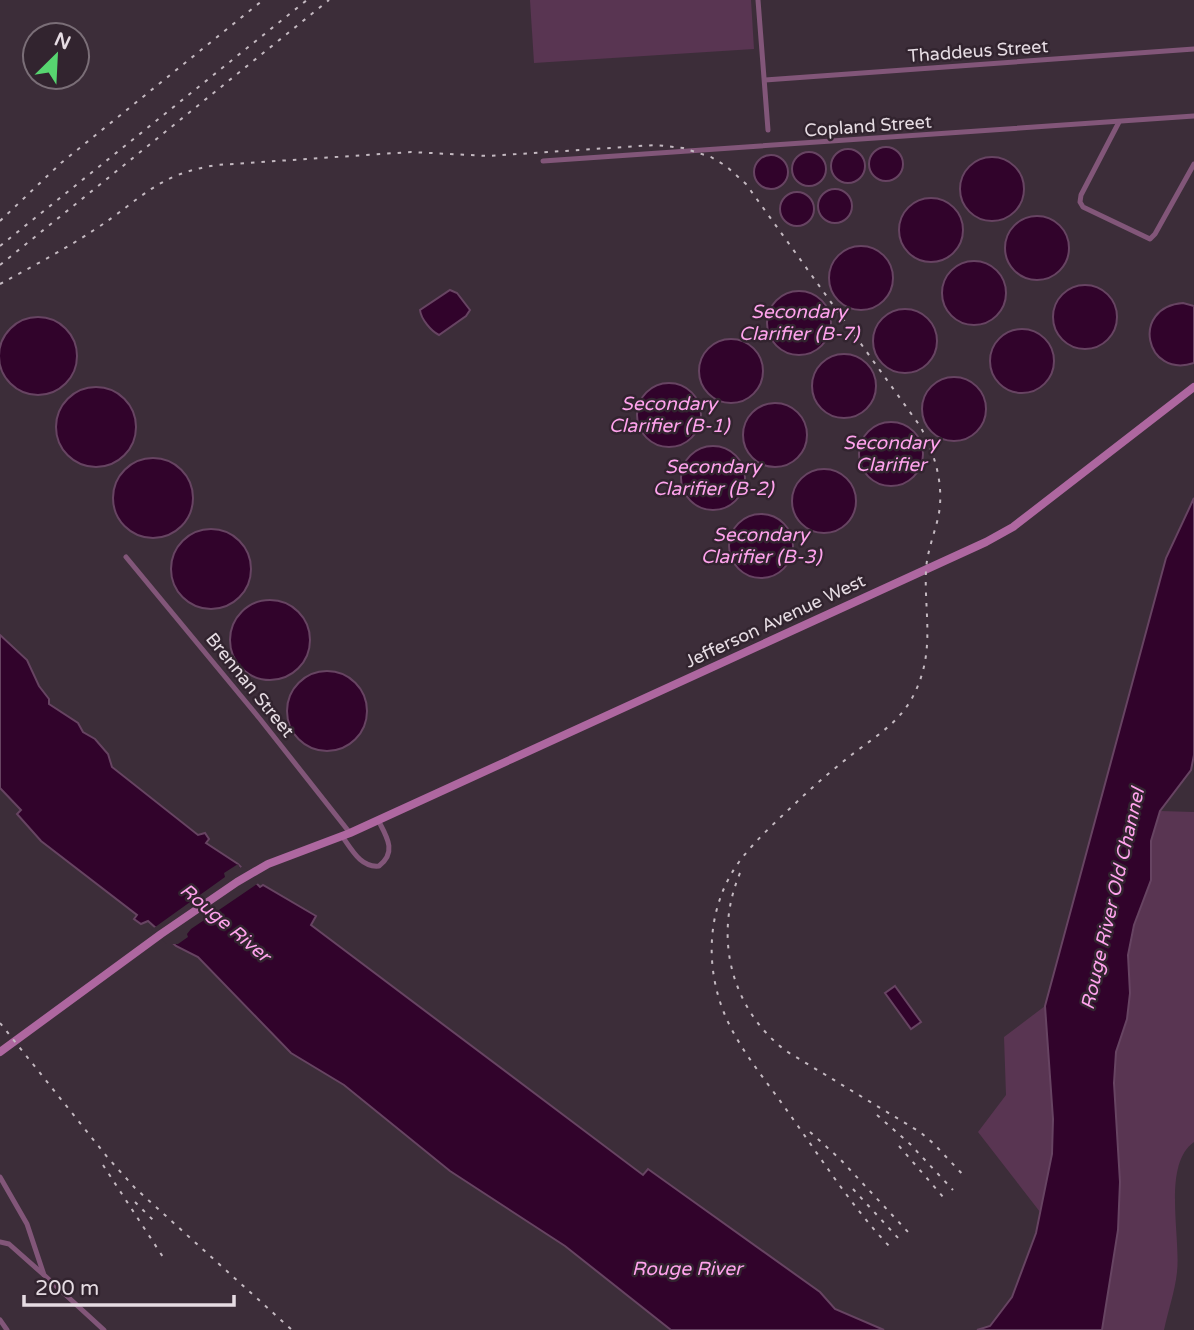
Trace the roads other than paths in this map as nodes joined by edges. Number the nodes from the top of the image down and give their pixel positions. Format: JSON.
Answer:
{"nodes":[{"id":1,"x":758,"y":0,"type":"edge"},
{"id":2,"x":1194,"y":49,"type":"edge"},
{"id":3,"x":765,"y":80,"type":"junction"},
{"id":4,"x":1194,"y":116,"type":"edge"},
{"id":5,"x":1119,"y":122,"type":"junction"},
{"id":6,"x":768,"y":130,"type":"dead end"},
{"id":7,"x":543,"y":161,"type":"dead end"},
{"id":8,"x":1194,"y":164,"type":"edge"},
{"id":9,"x":1194,"y":387,"type":"edge"},
{"id":10,"x":126,"y":557,"type":"dead end"},
{"id":11,"x":378,"y":820,"type":"junction"},
{"id":12,"x":346,"y":835,"type":"junction"},
{"id":13,"x":0,"y":1052,"type":"edge"},
{"id":14,"x":0,"y":1177,"type":"edge"},
{"id":15,"x":0,"y":1242,"type":"edge"},
{"id":16,"x":44,"y":1275,"type":"junction"},
{"id":17,"x":0,"y":1320,"type":"edge"},
{"id":18,"x":6,"y":1330,"type":"edge"},
{"id":19,"x":104,"y":1330,"type":"edge"}],
"edges":[{"from":1,"to":3,"type":"street"},
{"from":2,"to":3,"type":"street","name":"Thaddeus Street"},
{"from":3,"to":6,"type":"street"},
{"from":4,"to":5,"type":"street","name":"Copland Street"},
{"from":5,"to":7,"type":"street","name":"Copland Street"},
{"from":5,"to":8,"type":"street"},
{"from":9,"to":11,"type":"main road","name":"Jefferson Avenue West"},
{"from":10,"to":12,"type":"street","name":"Brennan Street"},
{"from":11,"to":12,"type":"main road","name":"Jefferson Avenue West"},
{"from":11,"to":12,"type":"street","name":"Brennan Street"},
{"from":12,"to":13,"type":"main road","name":"Jefferson Avenue West"},
{"from":14,"to":16,"type":"street"},
{"from":15,"to":16,"type":"street"},
{"from":16,"to":19,"type":"street"},
{"from":17,"to":18,"type":"street"}]}
